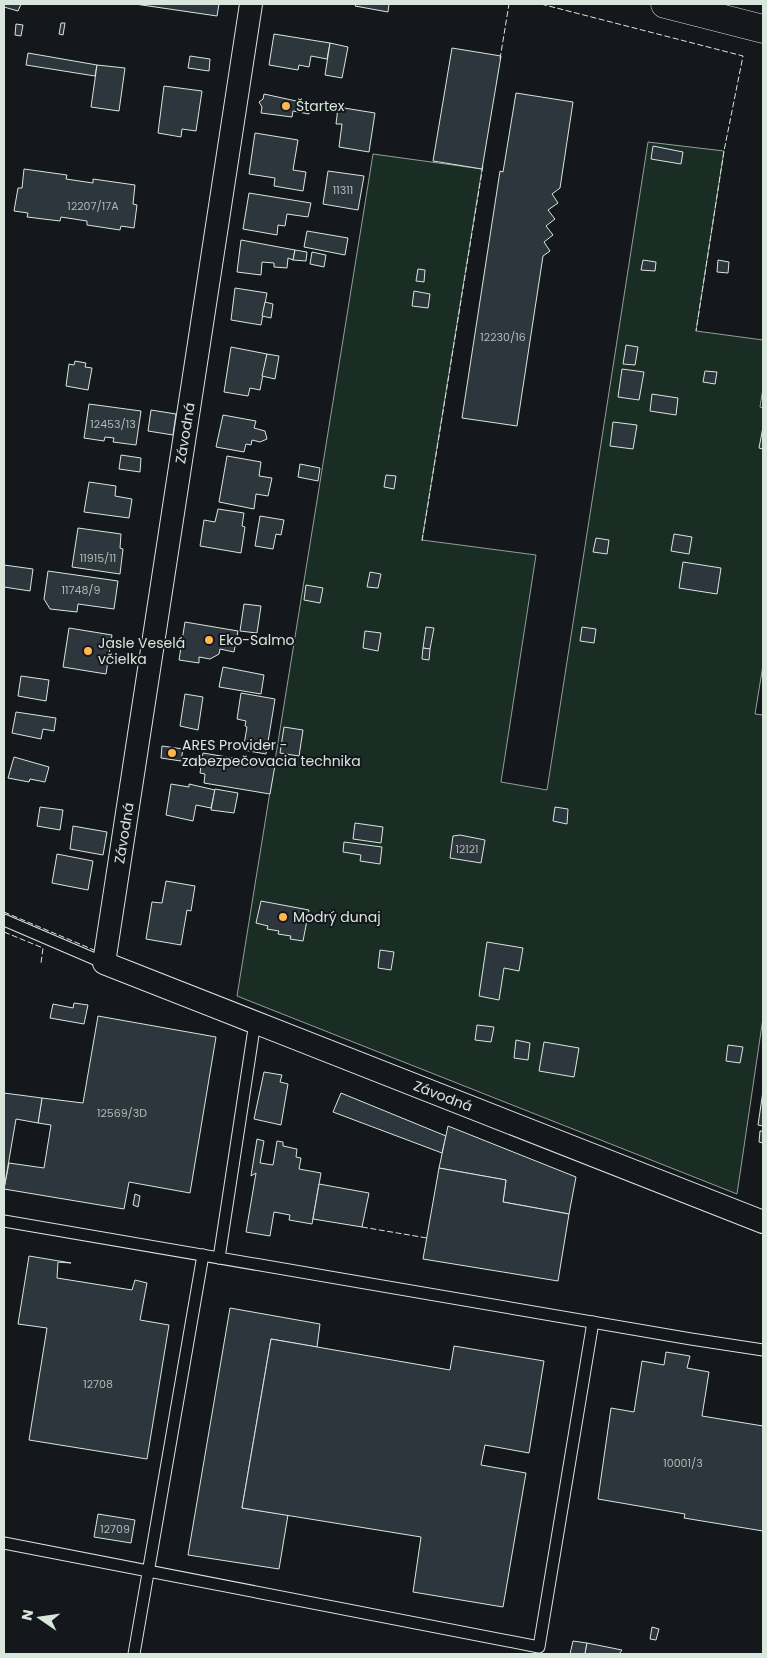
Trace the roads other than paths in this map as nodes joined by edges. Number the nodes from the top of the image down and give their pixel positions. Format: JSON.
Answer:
{"nodes":[{"id":1,"x":251,"y":4,"type":"edge"},
{"id":2,"x":665,"y":4,"type":"edge"},
{"id":3,"x":763,"y":29,"type":"edge"},
{"id":4,"x":4,"y":920,"type":"edge"},
{"id":5,"x":104,"y":963,"type":"junction"},
{"id":6,"x":255,"y":1022,"type":"junction"},
{"id":7,"x":4,"y":1221,"type":"edge"},
{"id":8,"x":763,"y":1222,"type":"edge"},
{"id":9,"x":203,"y":1255,"type":"junction"},
{"id":10,"x":219,"y":1258,"type":"junction"},
{"id":11,"x":592,"y":1322,"type":"junction"},
{"id":12,"x":763,"y":1350,"type":"edge"},
{"id":13,"x":4,"y":1543,"type":"edge"},
{"id":14,"x":150,"y":1572,"type":"junction"},
{"id":15,"x":539,"y":1650,"type":"edge"},
{"id":16,"x":134,"y":1654,"type":"edge"}],
"edges":[{"from":1,"to":5,"type":"street","name":"Závodná"},
{"from":2,"to":3,"type":"main road"},
{"from":4,"to":5,"type":"lane"},
{"from":5,"to":6,"type":"street","name":"Závodná"},
{"from":6,"to":8,"type":"street","name":"Závodná"},
{"from":6,"to":10,"type":"lane"},
{"from":7,"to":9,"type":"lane"},
{"from":9,"to":10,"type":"lane"},
{"from":9,"to":14,"type":"lane"},
{"from":10,"to":11,"type":"lane"},
{"from":11,"to":12,"type":"lane"},
{"from":11,"to":15,"type":"lane"},
{"from":13,"to":14,"type":"lane"},
{"from":14,"to":15,"type":"lane"},
{"from":14,"to":16,"type":"lane"}]}
